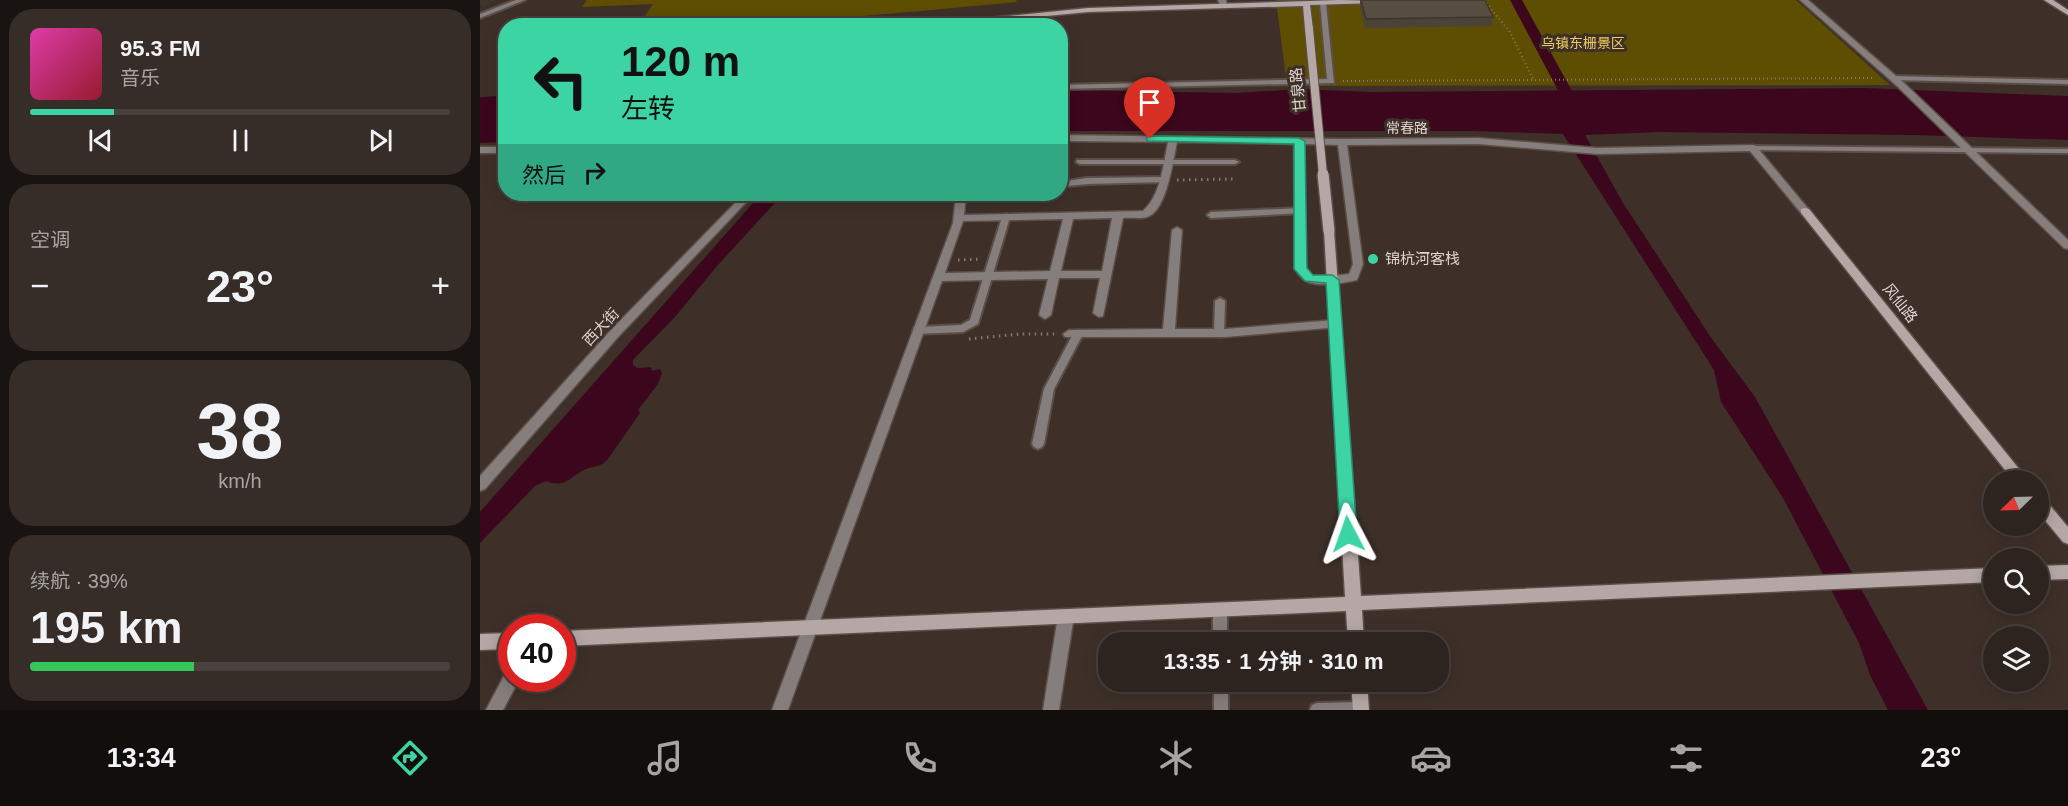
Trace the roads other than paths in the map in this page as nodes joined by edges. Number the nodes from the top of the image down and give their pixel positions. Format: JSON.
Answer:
{"nodes":[{"id":1,"x":522,"y":0,"type":"edge"},
{"id":2,"x":1086,"y":0,"type":"edge"},
{"id":3,"x":1804,"y":0,"type":"edge"},
{"id":4,"x":1388,"y":1,"type":"edge"},
{"id":5,"x":2050,"y":1,"type":"edge"},
{"id":6,"x":1223,"y":3,"type":"edge"},
{"id":7,"x":1306,"y":3,"type":"junction"},
{"id":8,"x":1323,"y":3,"type":"junction"},
{"id":9,"x":1088,"y":10,"type":"junction"},
{"id":10,"x":2068,"y":13,"type":"edge"},
{"id":11,"x":480,"y":16,"type":"edge"},
{"id":12,"x":1001,"y":18,"type":"edge"},
{"id":13,"x":1897,"y":81,"type":"junction"},
{"id":14,"x":2068,"y":82,"type":"edge"},
{"id":15,"x":1068,"y":87,"type":"edge"},
{"id":16,"x":1068,"y":138,"type":"edge"},
{"id":17,"x":1173,"y":140,"type":"junction"},
{"id":18,"x":1299,"y":141,"type":"junction"},
{"id":19,"x":1342,"y":142,"type":"junction"},
{"id":20,"x":1965,"y":146,"type":"junction"},
{"id":21,"x":1753,"y":148,"type":"junction"},
{"id":22,"x":480,"y":150,"type":"edge"},
{"id":23,"x":498,"y":150,"type":"edge"},
{"id":24,"x":2068,"y":151,"type":"edge"},
{"id":25,"x":1080,"y":162,"type":"dead end"},
{"id":26,"x":1167,"y":162,"type":"junction"},
{"id":27,"x":1235,"y":162,"type":"dead end"},
{"id":28,"x":1163,"y":180,"type":"junction"},
{"id":29,"x":1068,"y":184,"type":"edge"},
{"id":30,"x":742,"y":201,"type":"edge"},
{"id":31,"x":960,"y":201,"type":"edge"},
{"id":32,"x":1301,"y":211,"type":"junction"},
{"id":33,"x":1118,"y":215,"type":"junction"},
{"id":34,"x":1210,"y":215,"type":"dead end"},
{"id":35,"x":1069,"y":216,"type":"junction"},
{"id":36,"x":1006,"y":217,"type":"junction"},
{"id":37,"x":958,"y":218,"type":"junction"},
{"id":38,"x":1177,"y":230,"type":"dead end"},
{"id":39,"x":2068,"y":246,"type":"edge"},
{"id":40,"x":1107,"y":274,"type":"junction"},
{"id":41,"x":1054,"y":275,"type":"junction"},
{"id":42,"x":987,"y":276,"type":"junction"},
{"id":43,"x":938,"y":277,"type":"junction"},
{"id":44,"x":1332,"y":280,"type":"junction"},
{"id":45,"x":1220,"y":301,"type":"dead end"},
{"id":46,"x":1100,"y":313,"type":"dead end"},
{"id":47,"x":1045,"y":315,"type":"dead end"},
{"id":48,"x":1335,"y":324,"type":"junction"},
{"id":49,"x":918,"y":331,"type":"junction"},
{"id":50,"x":1169,"y":333,"type":"junction"},
{"id":51,"x":1219,"y":333,"type":"junction"},
{"id":52,"x":1073,"y":334,"type":"joint"},
{"id":53,"x":1038,"y":444,"type":"dead end"},
{"id":54,"x":2013,"y":470,"type":"edge"},
{"id":55,"x":480,"y":485,"type":"edge"},
{"id":56,"x":2049,"y":515,"type":"edge"},
{"id":57,"x":2068,"y":538,"type":"edge"},
{"id":58,"x":2068,"y":572,"type":"edge"},
{"id":59,"x":2049,"y":573,"type":"edge"},
{"id":60,"x":1983,"y":575,"type":"edge"},
{"id":61,"x":1353,"y":604,"type":"junction"},
{"id":62,"x":1220,"y":610,"type":"junction"},
{"id":63,"x":1066,"y":616,"type":"junction"},
{"id":64,"x":809,"y":628,"type":"junction"},
{"id":65,"x":1220,"y":632,"type":"edge"},
{"id":66,"x":1355,"y":632,"type":"edge"},
{"id":67,"x":576,"y":638,"type":"edge"},
{"id":68,"x":498,"y":641,"type":"edge"},
{"id":69,"x":480,"y":642,"type":"edge"},
{"id":70,"x":504,"y":692,"type":"edge"},
{"id":71,"x":1221,"y":692,"type":"edge"},
{"id":72,"x":1360,"y":692,"type":"edge"},
{"id":73,"x":1361,"y":709,"type":"edge"},
{"id":74,"x":494,"y":710,"type":"edge"},
{"id":75,"x":780,"y":710,"type":"edge"},
{"id":76,"x":1051,"y":710,"type":"edge"},
{"id":77,"x":1221,"y":710,"type":"edge"},
{"id":78,"x":1317,"y":710,"type":"edge"}],
"edges":[{"from":1,"to":11,"type":"lane"},
{"from":2,"to":9,"type":"street"},
{"from":3,"to":13,"type":"street"},
{"from":4,"to":8,"type":"street"},
{"from":5,"to":10,"type":"street"},
{"from":6,"to":7,"type":"street"},
{"from":6,"to":9,"type":"street"},
{"from":7,"to":8,"type":"street"},
{"from":7,"to":44,"type":"street","name":"甘泉路","bridge":true},
{"from":8,"to":15,"type":"lane"},
{"from":9,"to":12,"type":"street"},
{"from":13,"to":14,"type":"lane"},
{"from":13,"to":20,"type":"street"},
{"from":16,"to":17,"type":"street","name":"常春路"},
{"from":17,"to":18,"type":"street","name":"常春路"},
{"from":17,"to":26,"type":"street"},
{"from":18,"to":19,"type":"street","name":"常春路"},
{"from":18,"to":32,"type":"street"},
{"from":19,"to":21,"type":"street","name":"常春路"},
{"from":19,"to":44,"type":"street"},
{"from":20,"to":21,"type":"lane"},
{"from":20,"to":24,"type":"lane"},
{"from":20,"to":39,"type":"street"},
{"from":21,"to":54,"type":"street","name":"风仙路"},
{"from":22,"to":23,"type":"street"},
{"from":25,"to":26,"type":"lane"},
{"from":26,"to":27,"type":"lane"},
{"from":26,"to":28,"type":"street"},
{"from":28,"to":29,"type":"lane"},
{"from":28,"to":33,"type":"street"},
{"from":30,"to":55,"type":"street","name":"西大街"},
{"from":31,"to":37,"type":"street"},
{"from":32,"to":34,"type":"lane"},
{"from":32,"to":44,"type":"street"},
{"from":33,"to":35,"type":"street"},
{"from":33,"to":40,"type":"street"},
{"from":35,"to":36,"type":"street"},
{"from":35,"to":41,"type":"street"},
{"from":36,"to":37,"type":"street"},
{"from":36,"to":42,"type":"lane"},
{"from":37,"to":43,"type":"street"},
{"from":38,"to":50,"type":"street"},
{"from":40,"to":41,"type":"street"},
{"from":40,"to":46,"type":"street"},
{"from":41,"to":42,"type":"street"},
{"from":41,"to":47,"type":"street"},
{"from":42,"to":43,"type":"street"},
{"from":42,"to":49,"type":"lane"},
{"from":43,"to":49,"type":"street"},
{"from":44,"to":48,"type":"street","name":"甘泉路"},
{"from":45,"to":51,"type":"lane"},
{"from":48,"to":51,"type":"street"},
{"from":48,"to":61,"type":"street","name":"甘泉路"},
{"from":49,"to":64,"type":"street"},
{"from":50,"to":51,"type":"street"},
{"from":50,"to":52,"type":"street"},
{"from":52,"to":53,"type":"lane"},
{"from":56,"to":57,"type":"street"},
{"from":58,"to":59,"type":"street"},
{"from":60,"to":61,"type":"street"},
{"from":61,"to":62,"type":"street"},
{"from":61,"to":66,"type":"street","name":"甘泉路"},
{"from":62,"to":63,"type":"street"},
{"from":62,"to":65,"type":"lane"},
{"from":63,"to":64,"type":"street"},
{"from":63,"to":76,"type":"street"},
{"from":64,"to":67,"type":"street"},
{"from":64,"to":75,"type":"street"},
{"from":68,"to":69,"type":"street"},
{"from":70,"to":74,"type":"street"},
{"from":71,"to":77,"type":"lane"},
{"from":72,"to":73,"type":"street"},
{"from":73,"to":78,"type":"lane"}]}
